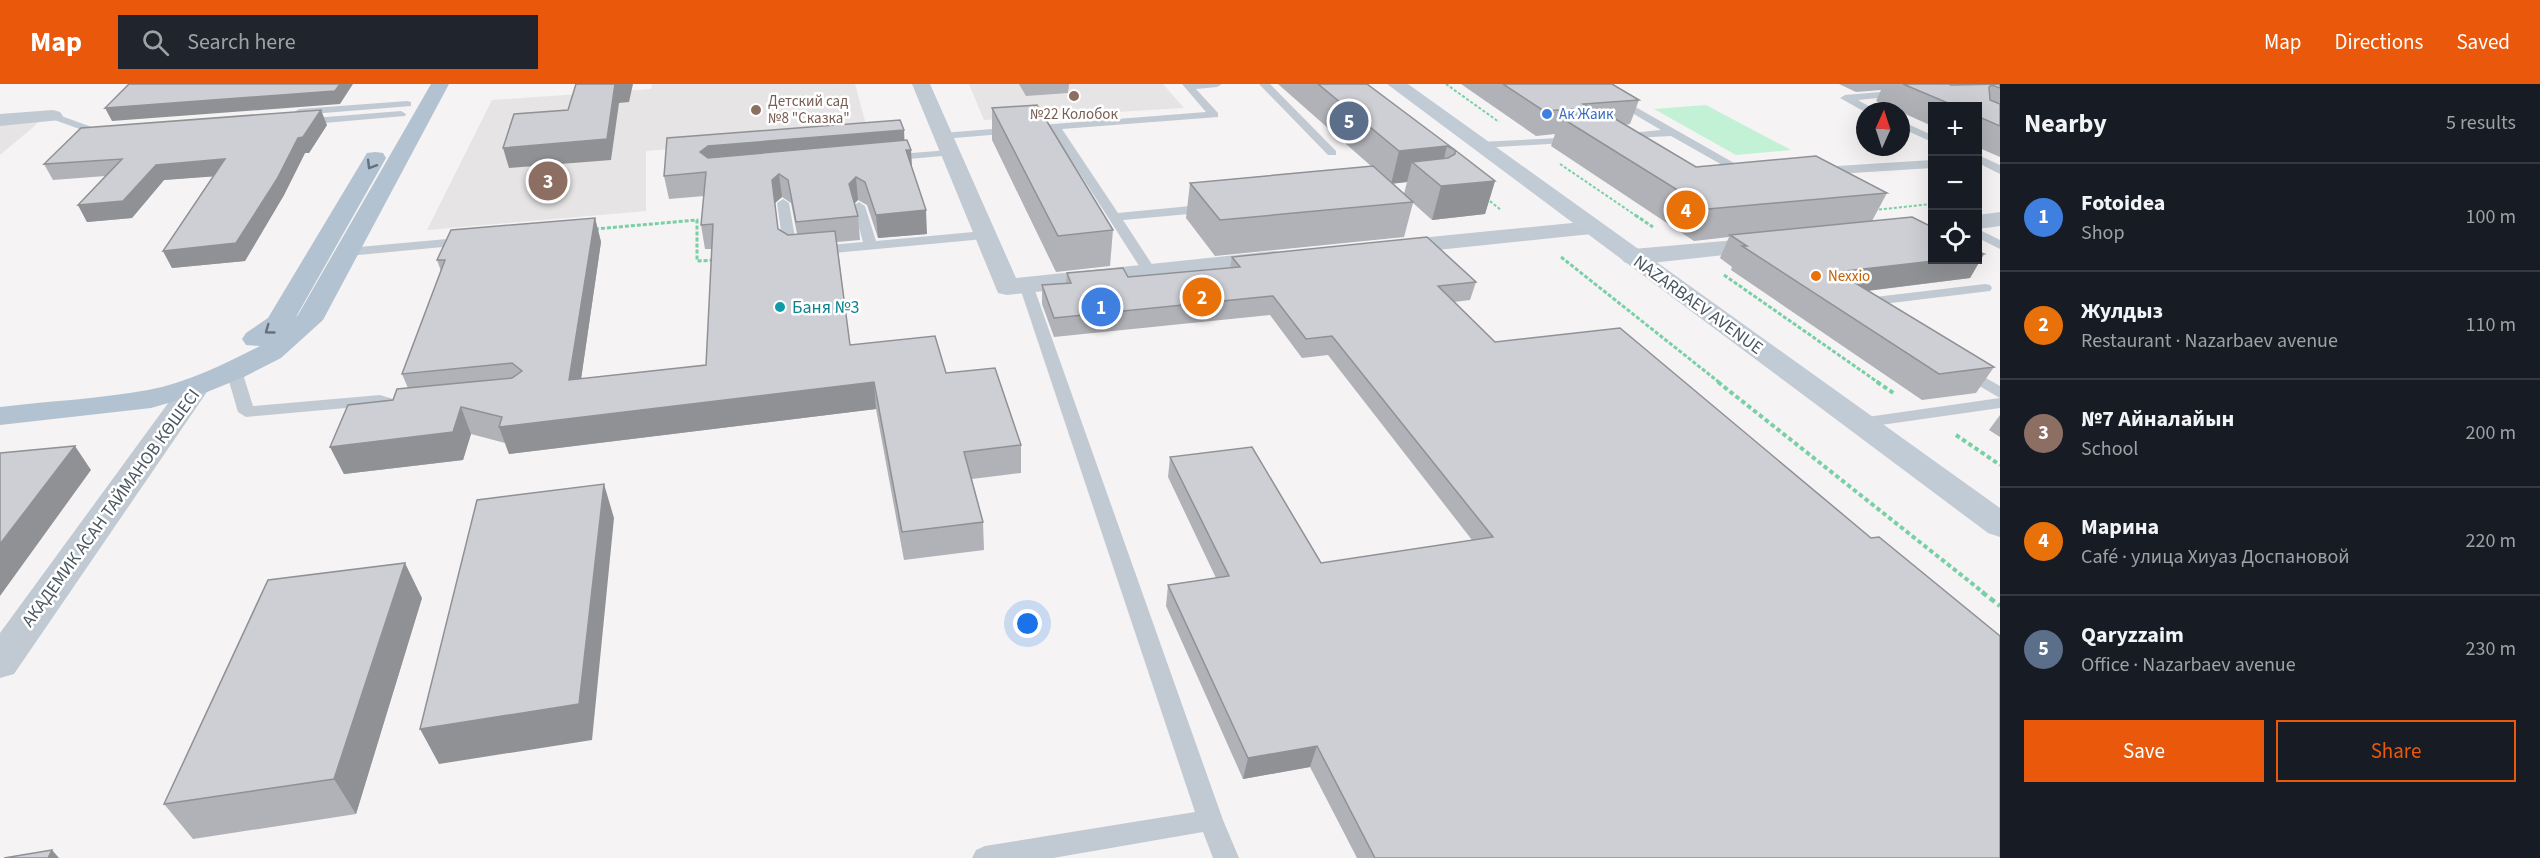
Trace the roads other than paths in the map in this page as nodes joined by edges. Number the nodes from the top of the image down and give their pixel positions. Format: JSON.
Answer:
{"nodes":[{"id":1,"x":419,"y":84,"type":"edge"},
{"id":2,"x":440,"y":84,"type":"edge"},
{"id":3,"x":921,"y":84,"type":"edge"},
{"id":4,"x":1217,"y":84,"type":"edge"},
{"id":5,"x":1264,"y":84,"type":"edge"},
{"id":6,"x":1396,"y":84,"type":"edge"},
{"id":7,"x":1588,"y":84,"type":"edge"},
{"id":8,"x":1901,"y":84,"type":"edge"},
{"id":9,"x":1188,"y":85,"type":"edge"},
{"id":10,"x":1920,"y":92,"type":"joint"},
{"id":11,"x":1856,"y":103,"type":"edge"},
{"id":12,"x":404,"y":109,"type":"junction"},
{"id":13,"x":53,"y":116,"type":"joint"},
{"id":14,"x":286,"y":118,"type":"edge"},
{"id":15,"x":0,"y":120,"type":"edge"},
{"id":16,"x":1055,"y":126,"type":"junction"},
{"id":17,"x":1910,"y":128,"type":"edge"},
{"id":18,"x":93,"y":130,"type":"edge"},
{"id":19,"x":1673,"y":132,"type":"junction"},
{"id":20,"x":1928,"y":137,"type":"edge"},
{"id":21,"x":1584,"y":139,"type":"edge"},
{"id":22,"x":945,"y":145,"type":"junction"},
{"id":23,"x":1480,"y":146,"type":"junction"},
{"id":24,"x":1625,"y":149,"type":"edge"},
{"id":25,"x":1332,"y":153,"type":"dead end"},
{"id":26,"x":874,"y":159,"type":"edge"},
{"id":27,"x":1982,"y":162,"type":"edge"},
{"id":28,"x":1928,"y":164,"type":"edge"},
{"id":29,"x":2000,"y":170,"type":"edge"},
{"id":30,"x":1808,"y":172,"type":"edge"},
{"id":31,"x":1728,"y":178,"type":"edge"},
{"id":32,"x":783,"y":203,"type":"edge"},
{"id":33,"x":859,"y":206,"type":"dead end"},
{"id":34,"x":1219,"y":207,"type":"edge"},
{"id":35,"x":1114,"y":218,"type":"junction"},
{"id":36,"x":2000,"y":219,"type":"edge"},
{"id":37,"x":1982,"y":221,"type":"edge"},
{"id":38,"x":1593,"y":228,"type":"junction"},
{"id":39,"x":984,"y":235,"type":"junction"},
{"id":40,"x":1982,"y":236,"type":"edge"},
{"id":41,"x":474,"y":240,"type":"edge"},
{"id":42,"x":1794,"y":241,"type":"edge"},
{"id":43,"x":2000,"y":245,"type":"edge"},
{"id":44,"x":870,"y":246,"type":"junction"},
{"id":45,"x":1365,"y":250,"type":"edge"},
{"id":46,"x":348,"y":252,"type":"junction"},
{"id":47,"x":1633,"y":257,"type":"junction"},
{"id":48,"x":1293,"y":258,"type":"edge"},
{"id":49,"x":1150,"y":272,"type":"junction"},
{"id":50,"x":1026,"y":285,"type":"junction"},
{"id":51,"x":1985,"y":288,"type":"dead end"},
{"id":52,"x":1875,"y":315,"type":"edge"},
{"id":53,"x":1952,"y":363,"type":"edge"},
{"id":54,"x":234,"y":372,"type":"junction"},
{"id":55,"x":198,"y":377,"type":"junction"},
{"id":56,"x":2000,"y":393,"type":"edge"},
{"id":57,"x":0,"y":398,"type":"edge"},
{"id":58,"x":2000,"y":403,"type":"edge"},
{"id":59,"x":418,"y":408,"type":"edge"},
{"id":60,"x":0,"y":416,"type":"edge"},
{"id":61,"x":1860,"y":423,"type":"junction"},
{"id":62,"x":2000,"y":525,"type":"edge"},
{"id":63,"x":0,"y":663,"type":"edge"},
{"id":64,"x":1210,"y":820,"type":"junction"},
{"id":65,"x":985,"y":858,"type":"edge"},
{"id":66,"x":1226,"y":858,"type":"edge"}],
"edges":[{"from":1,"to":12,"type":"main road","name":"АКАДЕМИК АСАН ТАЙМАНОВ КӨШЕСІ"},
{"from":2,"to":46,"type":"main road","name":"АКАДЕМИК АСАН ТАЙМАНОВ КӨШЕСІ"},
{"from":3,"to":22,"type":"street"},
{"from":4,"to":9,"type":"lane"},
{"from":5,"to":25,"type":"lane"},
{"from":6,"to":23,"type":"main road","name":"NAZARBAEV AVENUE"},
{"from":7,"to":19,"type":"lane"},
{"from":8,"to":10,"type":"street"},
{"from":9,"to":16,"type":"lane"},
{"from":10,"to":11,"type":"lane"},
{"from":12,"to":14,"type":"lane"},
{"from":12,"to":55,"type":"main road","name":"АКАДЕМИК АСАН ТАЙМАНОВ КӨШЕСІ","one_way":true},
{"from":13,"to":15,"type":"street"},
{"from":13,"to":18,"type":"lane"},
{"from":16,"to":22,"type":"lane"},
{"from":16,"to":35,"type":"lane"},
{"from":17,"to":20,"type":"lane"},
{"from":19,"to":24,"type":"lane"},
{"from":19,"to":31,"type":"lane"},
{"from":21,"to":23,"type":"lane"},
{"from":22,"to":26,"type":"lane"},
{"from":22,"to":39,"type":"street"},
{"from":23,"to":38,"type":"main road","name":"NAZARBAEV AVENUE"},
{"from":27,"to":29,"type":"lane"},
{"from":28,"to":30,"type":"lane"},
{"from":32,"to":44,"type":"lane"},
{"from":33,"to":44,"type":"lane"},
{"from":34,"to":35,"type":"lane"},
{"from":35,"to":49,"type":"lane"},
{"from":36,"to":37,"type":"street"},
{"from":38,"to":45,"type":"street"},
{"from":38,"to":47,"type":"main road","name":"NAZARBAEV AVENUE"},
{"from":39,"to":44,"type":"lane"},
{"from":39,"to":50,"type":"street"},
{"from":40,"to":43,"type":"lane"},
{"from":41,"to":46,"type":"lane"},
{"from":42,"to":47,"type":"street"},
{"from":46,"to":54,"type":"main road","name":"АКАДЕМИК АСАН ТАЙМАНОВ КӨШЕСІ"},
{"from":47,"to":61,"type":"main road","name":"NAZARBAEV AVENUE"},
{"from":48,"to":49,"type":"street"},
{"from":49,"to":50,"type":"street"},
{"from":50,"to":64,"type":"lane"},
{"from":51,"to":52,"type":"lane"},
{"from":53,"to":56,"type":"lane"},
{"from":54,"to":55,"type":"main road","name":"АКАДЕМИК АСАН ТАЙМАНОВ КӨШЕСІ"},
{"from":54,"to":59,"type":"lane"},
{"from":55,"to":57,"type":"main road"},
{"from":55,"to":60,"type":"main road"},
{"from":55,"to":63,"type":"street","name":"АКАДЕМИК АСАН ТАЙМАНОВ КӨШЕСІ"},
{"from":58,"to":61,"type":"lane"},
{"from":61,"to":62,"type":"main road","name":"NAZARBAEV AVENUE"},
{"from":64,"to":65,"type":"lane"},
{"from":64,"to":66,"type":"lane"}]}
